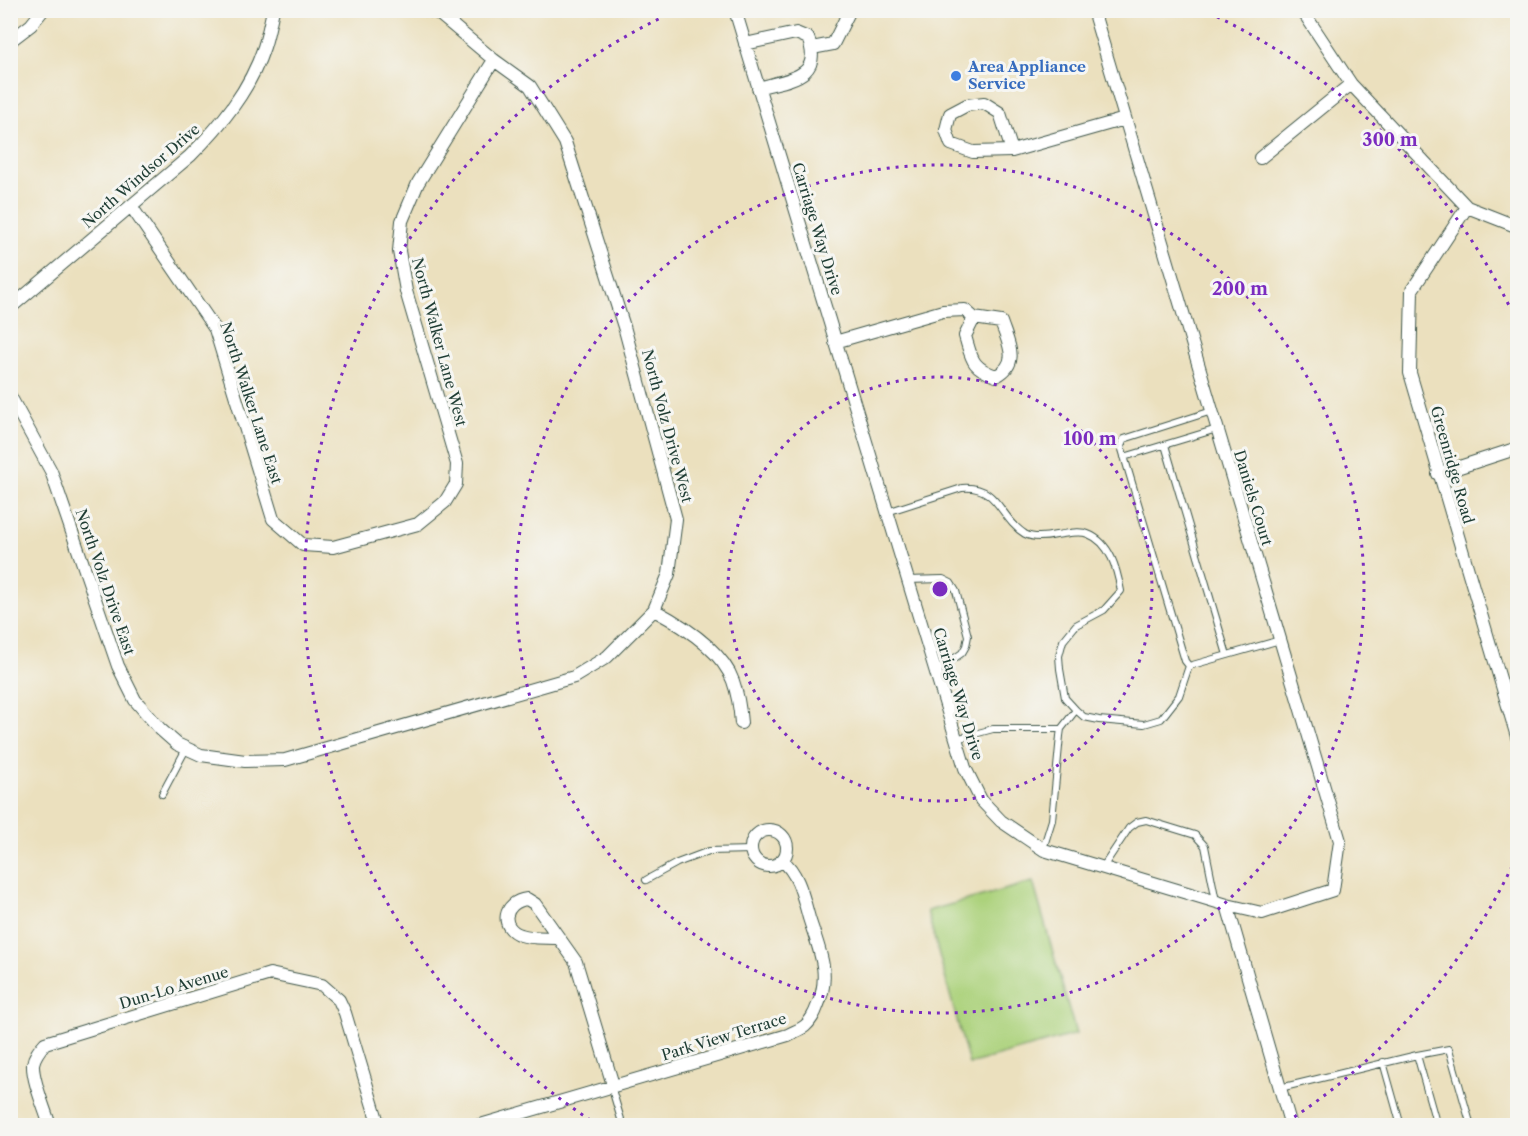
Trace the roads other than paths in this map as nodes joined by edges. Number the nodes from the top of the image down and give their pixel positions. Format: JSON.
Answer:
{"nodes":[{"id":1,"x":43,"y":10,"type":"edge"},
{"id":2,"x":273,"y":10,"type":"edge"},
{"id":3,"x":735,"y":10,"type":"edge"},
{"id":4,"x":850,"y":10,"type":"edge"},
{"id":5,"x":1093,"y":10,"type":"edge"},
{"id":6,"x":1302,"y":10,"type":"edge"},
{"id":7,"x":435,"y":11,"type":"edge"},
{"id":8,"x":10,"y":41,"type":"edge"},
{"id":9,"x":745,"y":44,"type":"junction"},
{"id":10,"x":812,"y":48,"type":"junction"},
{"id":11,"x":494,"y":60,"type":"junction"},
{"id":12,"x":1350,"y":84,"type":"junction"},
{"id":13,"x":758,"y":88,"type":"junction"},
{"id":14,"x":1125,"y":119,"type":"junction"},
{"id":15,"x":1012,"y":152,"type":"junction"},
{"id":16,"x":1260,"y":158,"type":"dead end"},
{"id":17,"x":131,"y":206,"type":"junction"},
{"id":18,"x":1467,"y":207,"type":"junction"},
{"id":19,"x":1518,"y":227,"type":"edge"},
{"id":20,"x":10,"y":308,"type":"edge"},
{"id":21,"x":974,"y":318,"type":"junction"},
{"id":22,"x":835,"y":342,"type":"junction"},
{"id":23,"x":10,"y":396,"type":"edge"},
{"id":24,"x":1212,"y":411,"type":"junction"},
{"id":25,"x":1217,"y":429,"type":"junction"},
{"id":26,"x":1165,"y":445,"type":"junction"},
{"id":27,"x":1518,"y":448,"type":"edge"},
{"id":28,"x":1124,"y":457,"type":"junction"},
{"id":29,"x":1438,"y":474,"type":"junction"},
{"id":30,"x":887,"y":512,"type":"junction"},
{"id":31,"x":375,"y":537,"type":"joint"},
{"id":32,"x":907,"y":579,"type":"junction"},
{"id":33,"x":654,"y":610,"type":"junction"},
{"id":34,"x":1280,"y":640,"type":"junction"},
{"id":35,"x":1227,"y":655,"type":"junction"},
{"id":36,"x":1189,"y":666,"type":"junction"},
{"id":37,"x":935,"y":671,"type":"junction"},
{"id":38,"x":1076,"y":710,"type":"junction"},
{"id":39,"x":741,"y":723,"type":"dead end"},
{"id":40,"x":1061,"y":729,"type":"junction"},
{"id":41,"x":956,"y":739,"type":"junction"},
{"id":42,"x":1518,"y":740,"type":"edge"},
{"id":43,"x":186,"y":748,"type":"junction"},
{"id":44,"x":201,"y":754,"type":"joint"},
{"id":45,"x":162,"y":794,"type":"dead end"},
{"id":46,"x":1042,"y":849,"type":"junction"},
{"id":47,"x":752,"y":850,"type":"junction"},
{"id":48,"x":782,"y":860,"type":"junction"},
{"id":49,"x":1103,"y":868,"type":"junction"},
{"id":50,"x":646,"y":880,"type":"dead end"},
{"id":51,"x":1222,"y":903,"type":"junction"},
{"id":52,"x":559,"y":938,"type":"dead end"},
{"id":53,"x":1416,"y":1055,"type":"junction"},
{"id":54,"x":1383,"y":1062,"type":"junction"},
{"id":55,"x":612,"y":1086,"type":"junction"},
{"id":56,"x":1280,"y":1088,"type":"junction"},
{"id":57,"x":50,"y":1125,"type":"edge"},
{"id":58,"x":379,"y":1125,"type":"edge"},
{"id":59,"x":477,"y":1125,"type":"edge"},
{"id":60,"x":623,"y":1125,"type":"edge"},
{"id":61,"x":1291,"y":1125,"type":"edge"},
{"id":62,"x":1401,"y":1125,"type":"edge"},
{"id":63,"x":1437,"y":1125,"type":"edge"},
{"id":64,"x":1471,"y":1125,"type":"edge"}],
"edges":[{"from":1,"to":8,"type":"street"},
{"from":2,"to":17,"type":"street","name":"North Windsor Drive"},
{"from":3,"to":9,"type":"street","name":"Carriage Way Drive"},
{"from":4,"to":10,"type":"street"},
{"from":5,"to":14,"type":"street","name":"Daniels Court"},
{"from":6,"to":12,"type":"street"},
{"from":7,"to":11,"type":"street","name":"North Volz Drive West"},
{"from":9,"to":10,"type":"street"},
{"from":9,"to":13,"type":"street","name":"Carriage Way Drive"},
{"from":10,"to":13,"type":"street"},
{"from":11,"to":31,"type":"street","name":"North Walker Lane West"},
{"from":11,"to":33,"type":"street","name":"North Volz Drive West"},
{"from":12,"to":16,"type":"street"},
{"from":12,"to":18,"type":"street"},
{"from":13,"to":22,"type":"street","name":"Carriage Way Drive"},
{"from":14,"to":15,"type":"street"},
{"from":14,"to":24,"type":"street","name":"Daniels Court"},
{"from":15,"to":15,"type":"street"},
{"from":17,"to":20,"type":"street","name":"North Windsor Drive"},
{"from":17,"to":31,"type":"street","name":"North Walker Lane East"},
{"from":18,"to":19,"type":"street"},
{"from":18,"to":29,"type":"street","name":"Greenridge Road"},
{"from":21,"to":21,"type":"street"},
{"from":21,"to":22,"type":"street"},
{"from":22,"to":30,"type":"street","name":"Carriage Way Drive"},
{"from":23,"to":43,"type":"street","name":"North Volz Drive East"},
{"from":24,"to":25,"type":"street","name":"Daniels Court"},
{"from":24,"to":28,"type":"lane"},
{"from":25,"to":26,"type":"lane"},
{"from":25,"to":34,"type":"street","name":"Daniels Court"},
{"from":26,"to":28,"type":"lane"},
{"from":26,"to":35,"type":"lane"},
{"from":27,"to":29,"type":"street"},
{"from":28,"to":36,"type":"lane"},
{"from":29,"to":42,"type":"street","name":"Greenridge Road"},
{"from":30,"to":32,"type":"street","name":"Carriage Way Drive"},
{"from":30,"to":38,"type":"lane"},
{"from":32,"to":37,"type":"street","name":"Carriage Way Drive"},
{"from":32,"to":37,"type":"lane"},
{"from":33,"to":39,"type":"street"},
{"from":33,"to":44,"type":"street","name":"North Volz Drive West"},
{"from":34,"to":35,"type":"lane"},
{"from":34,"to":51,"type":"street","name":"Daniels Court"},
{"from":35,"to":36,"type":"lane"},
{"from":36,"to":38,"type":"lane"},
{"from":37,"to":41,"type":"street","name":"Carriage Way Drive"},
{"from":38,"to":40,"type":"lane"},
{"from":40,"to":41,"type":"lane"},
{"from":40,"to":46,"type":"lane"},
{"from":41,"to":46,"type":"street","name":"Carriage Way Drive"},
{"from":43,"to":44,"type":"street","name":"North Volz Drive East"},
{"from":43,"to":45,"type":"lane"},
{"from":46,"to":49,"type":"street","name":"Carriage Way Drive"},
{"from":47,"to":48,"type":"street"},
{"from":47,"to":48,"type":"street","name":"Park View Terrace"},
{"from":47,"to":50,"type":"lane"},
{"from":48,"to":55,"type":"street","name":"Park View Terrace"},
{"from":49,"to":51,"type":"street","name":"Carriage Way Drive"},
{"from":49,"to":51,"type":"lane"},
{"from":51,"to":56,"type":"street"},
{"from":52,"to":55,"type":"street"},
{"from":53,"to":54,"type":"lane"},
{"from":53,"to":63,"type":"lane"},
{"from":53,"to":64,"type":"lane"},
{"from":54,"to":56,"type":"lane"},
{"from":54,"to":62,"type":"lane"},
{"from":55,"to":59,"type":"street","name":"Park View Terrace"},
{"from":55,"to":60,"type":"lane"},
{"from":56,"to":61,"type":"street"},
{"from":57,"to":58,"type":"street","name":"Dun-Lo Avenue"}]}
